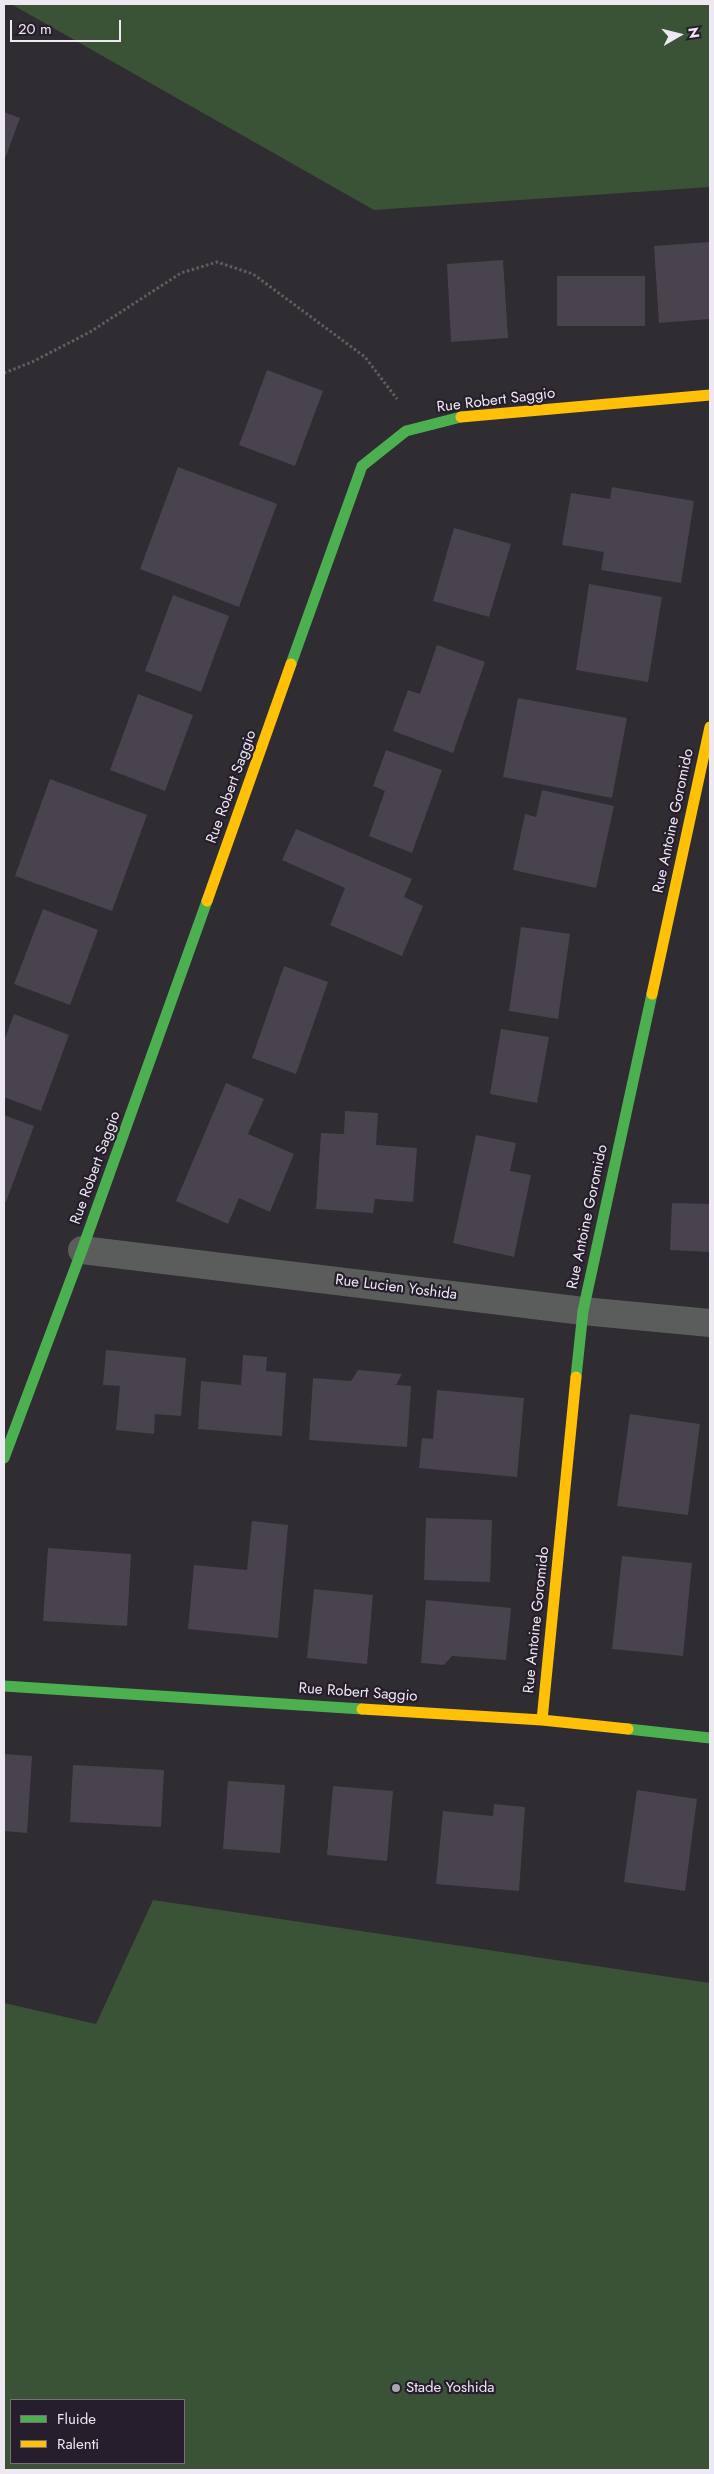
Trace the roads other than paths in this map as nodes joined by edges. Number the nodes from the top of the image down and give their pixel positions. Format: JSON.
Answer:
{"nodes":[{"id":1,"x":710,"y":395,"type":"edge"},
{"id":2,"x":710,"y":727,"type":"edge"},
{"id":3,"x":82,"y":1250,"type":"junction"},
{"id":4,"x":583,"y":1311,"type":"junction"},
{"id":5,"x":710,"y":1323,"type":"edge"},
{"id":6,"x":4,"y":1458,"type":"edge"},
{"id":7,"x":4,"y":1686,"type":"edge"},
{"id":8,"x":542,"y":1720,"type":"junction"},
{"id":9,"x":710,"y":1738,"type":"edge"}],
"edges":[{"from":1,"to":3,"type":"street","name":"Rue Robert Saggio"},
{"from":2,"to":4,"type":"street","name":"Rue Antoine Goromido"},
{"from":3,"to":4,"type":"street","name":"Rue Lucien Yoshida"},
{"from":3,"to":6,"type":"street","name":"Rue Robert Saggio"},
{"from":4,"to":5,"type":"street","name":"Rue Lucien Yoshida"},
{"from":4,"to":8,"type":"street","name":"Rue Antoine Goromido"},
{"from":7,"to":8,"type":"street","name":"Rue Robert Saggio"},
{"from":8,"to":9,"type":"street","name":"Rue Robert Saggio"}]}
